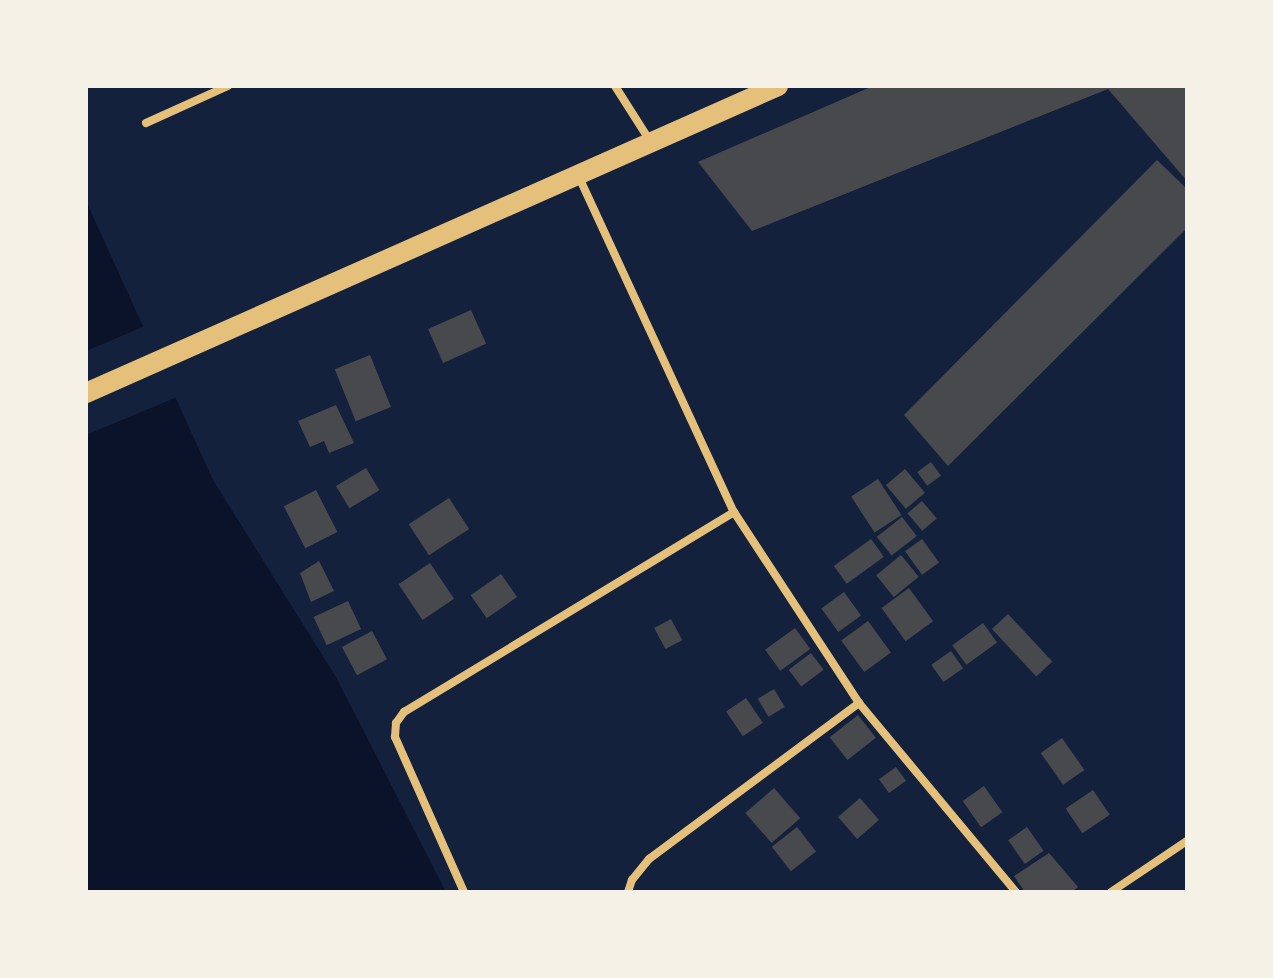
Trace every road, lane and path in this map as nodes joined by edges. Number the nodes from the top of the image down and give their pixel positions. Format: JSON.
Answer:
{"nodes":[{"id":1,"x":228,"y":86,"type":"edge"},
{"id":2,"x":615,"y":86,"type":"edge"},
{"id":3,"x":778,"y":86,"type":"edge"},
{"id":4,"x":146,"y":123,"type":"dead end"},
{"id":5,"x":651,"y":141,"type":"junction"},
{"id":6,"x":577,"y":175,"type":"junction"},
{"id":7,"x":86,"y":393,"type":"edge"},
{"id":8,"x":734,"y":512,"type":"junction"},
{"id":9,"x":859,"y":703,"type":"junction"},
{"id":10,"x":1187,"y":841,"type":"edge"},
{"id":11,"x":464,"y":892,"type":"edge"},
{"id":12,"x":628,"y":892,"type":"edge"},
{"id":13,"x":1016,"y":892,"type":"edge"},
{"id":14,"x":1111,"y":892,"type":"edge"}],
"edges":[{"from":1,"to":4,"type":"street"},
{"from":2,"to":5,"type":"street"},
{"from":3,"to":5,"type":"main road"},
{"from":5,"to":6,"type":"main road"},
{"from":6,"to":7,"type":"main road"},
{"from":6,"to":8,"type":"street"},
{"from":8,"to":9,"type":"street"},
{"from":8,"to":11,"type":"street"},
{"from":9,"to":12,"type":"street"},
{"from":9,"to":13,"type":"street"},
{"from":10,"to":14,"type":"street"}]}
